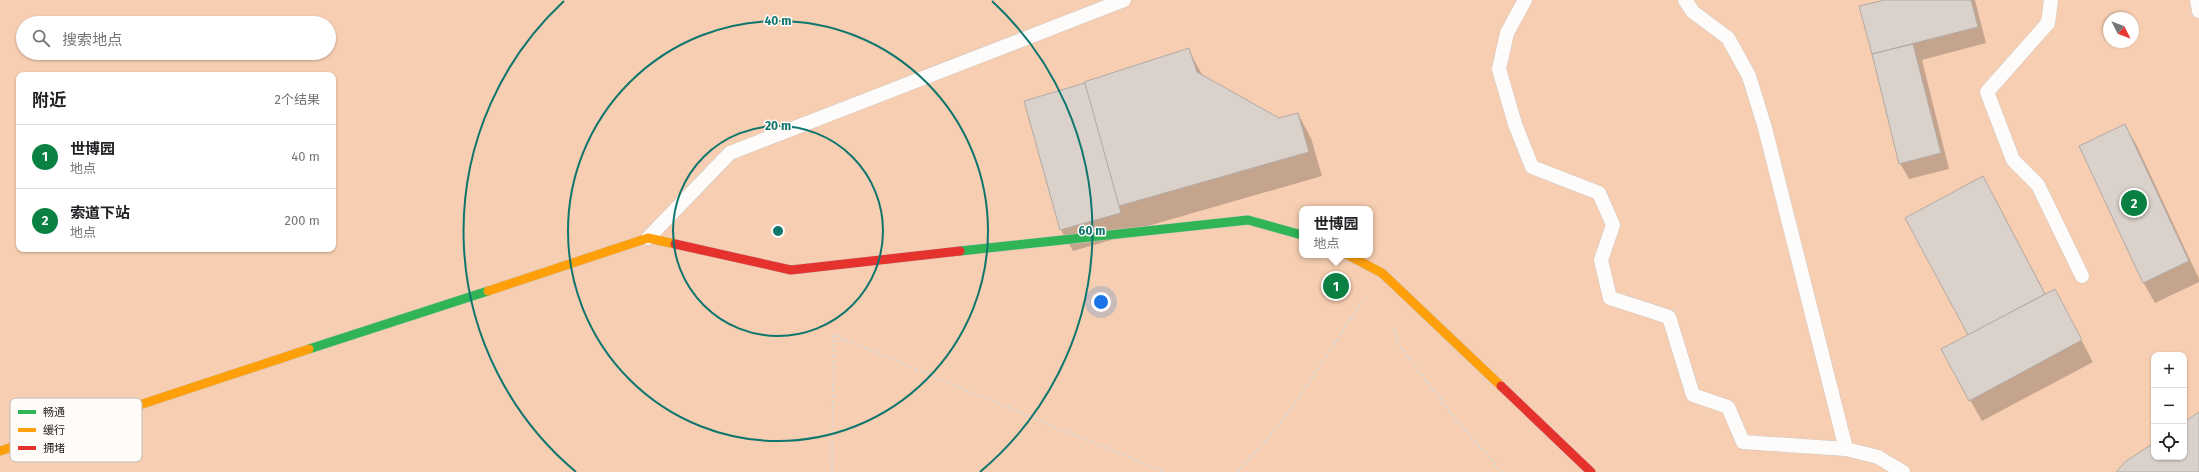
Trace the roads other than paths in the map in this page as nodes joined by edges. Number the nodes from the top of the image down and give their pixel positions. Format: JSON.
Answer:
{"nodes":[{"id":1,"x":1124,"y":0,"type":"edge"},
{"id":2,"x":1526,"y":0,"type":"edge"},
{"id":3,"x":1685,"y":0,"type":"edge"},
{"id":4,"x":2051,"y":0,"type":"edge"},
{"id":5,"x":2197,"y":0,"type":"edge"},
{"id":6,"x":2199,"y":11,"type":"edge"},
{"id":7,"x":1299,"y":233,"type":"edge"},
{"id":8,"x":648,"y":238,"type":"junction"},
{"id":9,"x":1354,"y":258,"type":"edge"},
{"id":10,"x":2082,"y":276,"type":"dead end"},
{"id":11,"x":142,"y":405,"type":"edge"},
{"id":12,"x":10,"y":449,"type":"edge"},
{"id":13,"x":1846,"y":449,"type":"junction"},
{"id":14,"x":0,"y":452,"type":"edge"},
{"id":15,"x":1591,"y":472,"type":"edge"},
{"id":16,"x":1903,"y":472,"type":"edge"}],
"edges":[{"from":1,"to":8,"type":"lane"},
{"from":2,"to":13,"type":"lane"},
{"from":3,"to":13,"type":"lane"},
{"from":4,"to":10,"type":"lane"},
{"from":5,"to":6,"type":"lane"},
{"from":7,"to":8,"type":"street"},
{"from":8,"to":11,"type":"street"},
{"from":9,"to":15,"type":"street"},
{"from":12,"to":14,"type":"street"},
{"from":13,"to":16,"type":"lane"}]}
